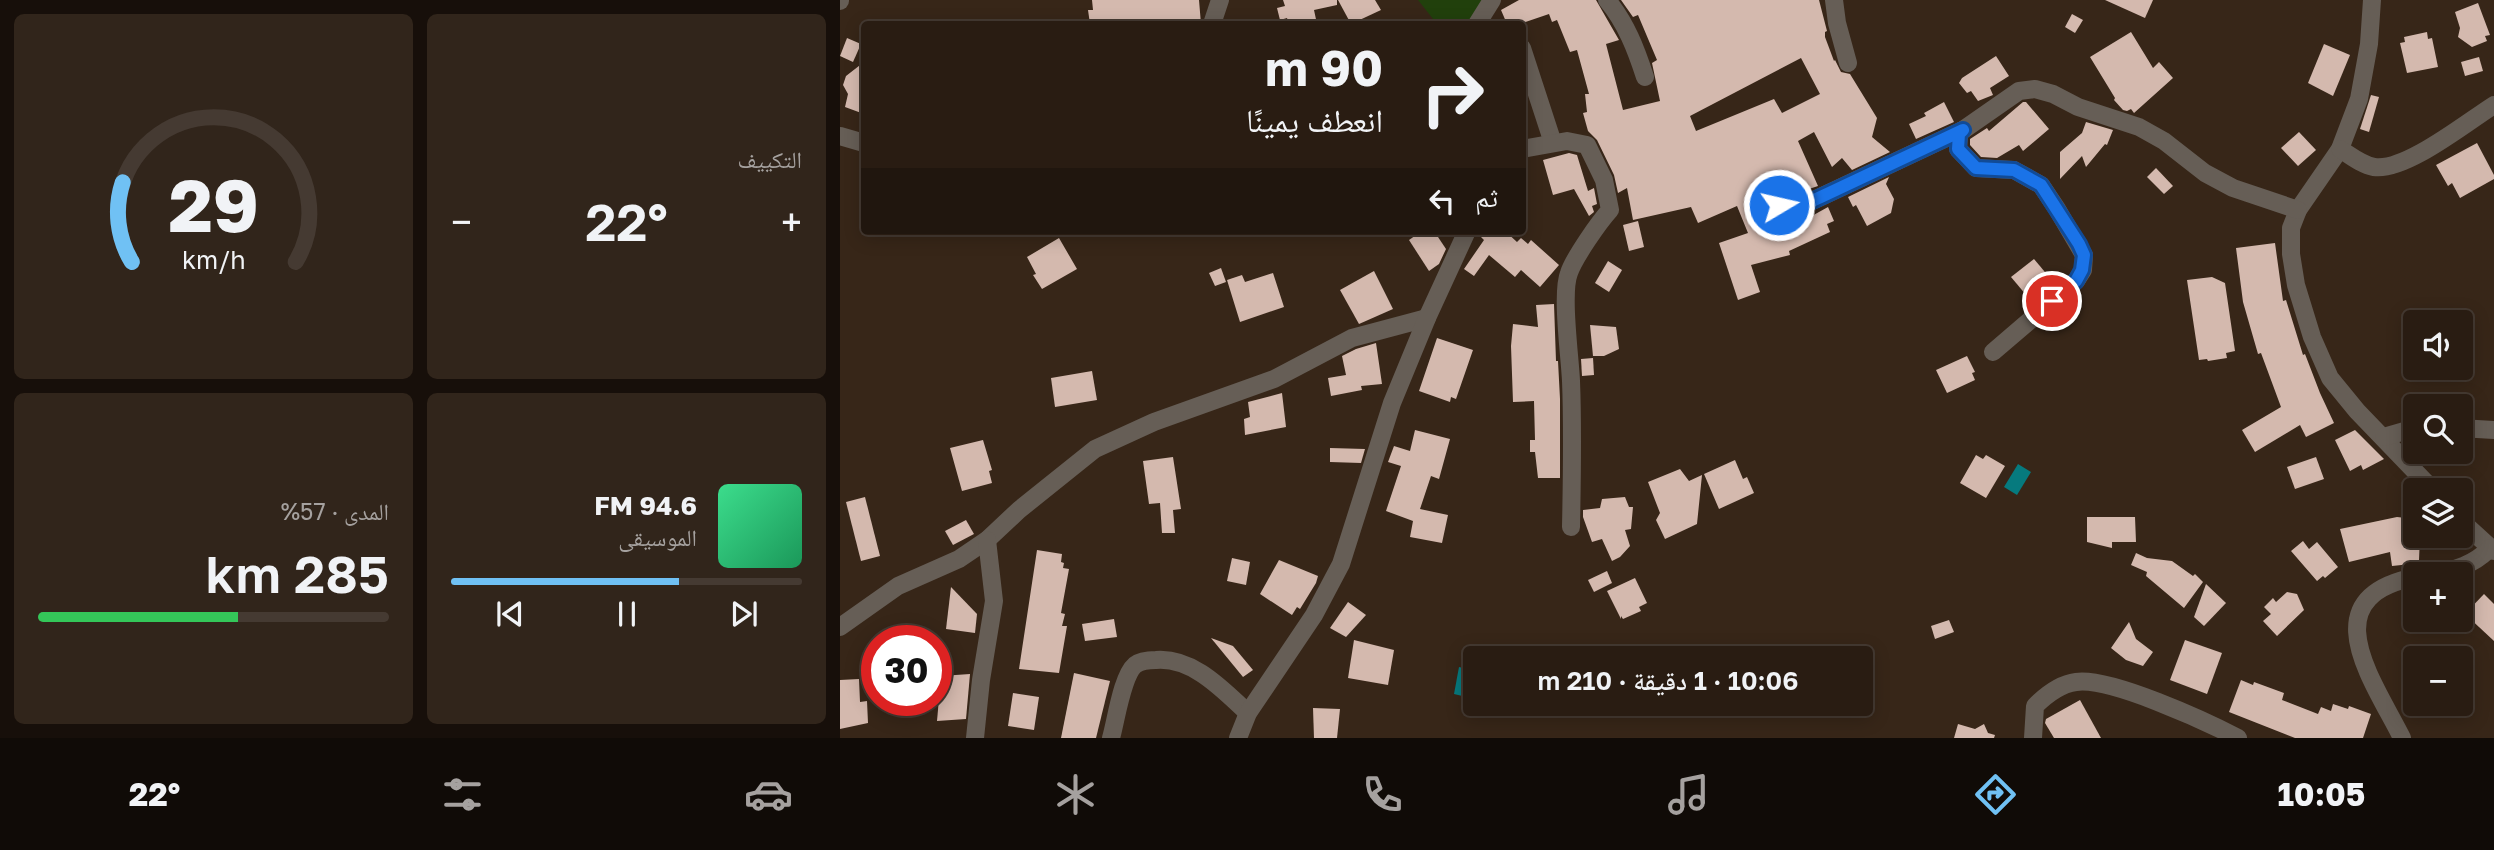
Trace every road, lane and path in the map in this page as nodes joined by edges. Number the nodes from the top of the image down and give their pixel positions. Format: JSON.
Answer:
{"nodes":[{"id":1,"x":1220,"y":0,"type":"edge"},
{"id":2,"x":1492,"y":0,"type":"edge"},
{"id":3,"x":1607,"y":0,"type":"edge"},
{"id":4,"x":1834,"y":0,"type":"edge"},
{"id":5,"x":2372,"y":0,"type":"edge"},
{"id":6,"x":1213,"y":21,"type":"edge"},
{"id":7,"x":1479,"y":21,"type":"edge"},
{"id":8,"x":1526,"y":60,"type":"edge"},
{"id":9,"x":1848,"y":63,"type":"dead end"},
{"id":10,"x":1645,"y":77,"type":"dead end"},
{"id":11,"x":2494,"y":105,"type":"edge"},
{"id":12,"x":1963,"y":130,"type":"junction"},
{"id":13,"x":840,"y":136,"type":"edge"},
{"id":14,"x":861,"y":142,"type":"edge"},
{"id":15,"x":1553,"y":143,"type":"junction"},
{"id":16,"x":1526,"y":148,"type":"edge"},
{"id":17,"x":2340,"y":149,"type":"junction"},
{"id":18,"x":1779,"y":205,"type":"dead end"},
{"id":19,"x":2298,"y":210,"type":"junction"},
{"id":20,"x":1465,"y":235,"type":"edge"},
{"id":21,"x":1427,"y":318,"type":"junction"},
{"id":22,"x":1993,"y":352,"type":"dead end"},
{"id":23,"x":2473,"y":429,"type":"edge"},
{"id":24,"x":2494,"y":430,"type":"edge"},
{"id":25,"x":2403,"y":431,"type":"edge"},
{"id":26,"x":2384,"y":437,"type":"junction"},
{"id":27,"x":2422,"y":478,"type":"edge"},
{"id":28,"x":1571,"y":527,"type":"dead end"},
{"id":29,"x":2473,"y":532,"type":"edge"},
{"id":30,"x":988,"y":540,"type":"junction"},
{"id":31,"x":2492,"y":550,"type":"edge"},
{"id":32,"x":2473,"y":562,"type":"edge"},
{"id":33,"x":2403,"y":579,"type":"edge"},
{"id":34,"x":840,"y":627,"type":"edge"},
{"id":35,"x":1248,"y":713,"type":"junction"},
{"id":36,"x":975,"y":738,"type":"edge"},
{"id":37,"x":1111,"y":738,"type":"edge"},
{"id":38,"x":1238,"y":738,"type":"edge"},
{"id":39,"x":2032,"y":738,"type":"edge"},
{"id":40,"x":2238,"y":738,"type":"edge"},
{"id":41,"x":2402,"y":738,"type":"edge"}],
"edges":[{"from":1,"to":6,"type":"street"},
{"from":2,"to":7,"type":"street"},
{"from":3,"to":10,"type":"street"},
{"from":4,"to":9,"type":"street"},
{"from":5,"to":17,"type":"street"},
{"from":8,"to":15,"type":"street"},
{"from":11,"to":17,"type":"street"},
{"from":12,"to":18,"type":"street"},
{"from":12,"to":19,"type":"street"},
{"from":12,"to":22,"type":"street"},
{"from":13,"to":14,"type":"street"},
{"from":15,"to":16,"type":"street"},
{"from":15,"to":28,"type":"street"},
{"from":17,"to":19,"type":"street"},
{"from":19,"to":26,"type":"street"},
{"from":20,"to":21,"type":"street"},
{"from":21,"to":30,"type":"street"},
{"from":21,"to":35,"type":"street"},
{"from":23,"to":24,"type":"street"},
{"from":25,"to":26,"type":"street"},
{"from":26,"to":27,"type":"street"},
{"from":29,"to":31,"type":"street"},
{"from":30,"to":34,"type":"street"},
{"from":30,"to":36,"type":"street"},
{"from":31,"to":32,"type":"street"},
{"from":33,"to":41,"type":"street"},
{"from":35,"to":37,"type":"street"},
{"from":35,"to":38,"type":"street"},
{"from":39,"to":40,"type":"street"}]}
